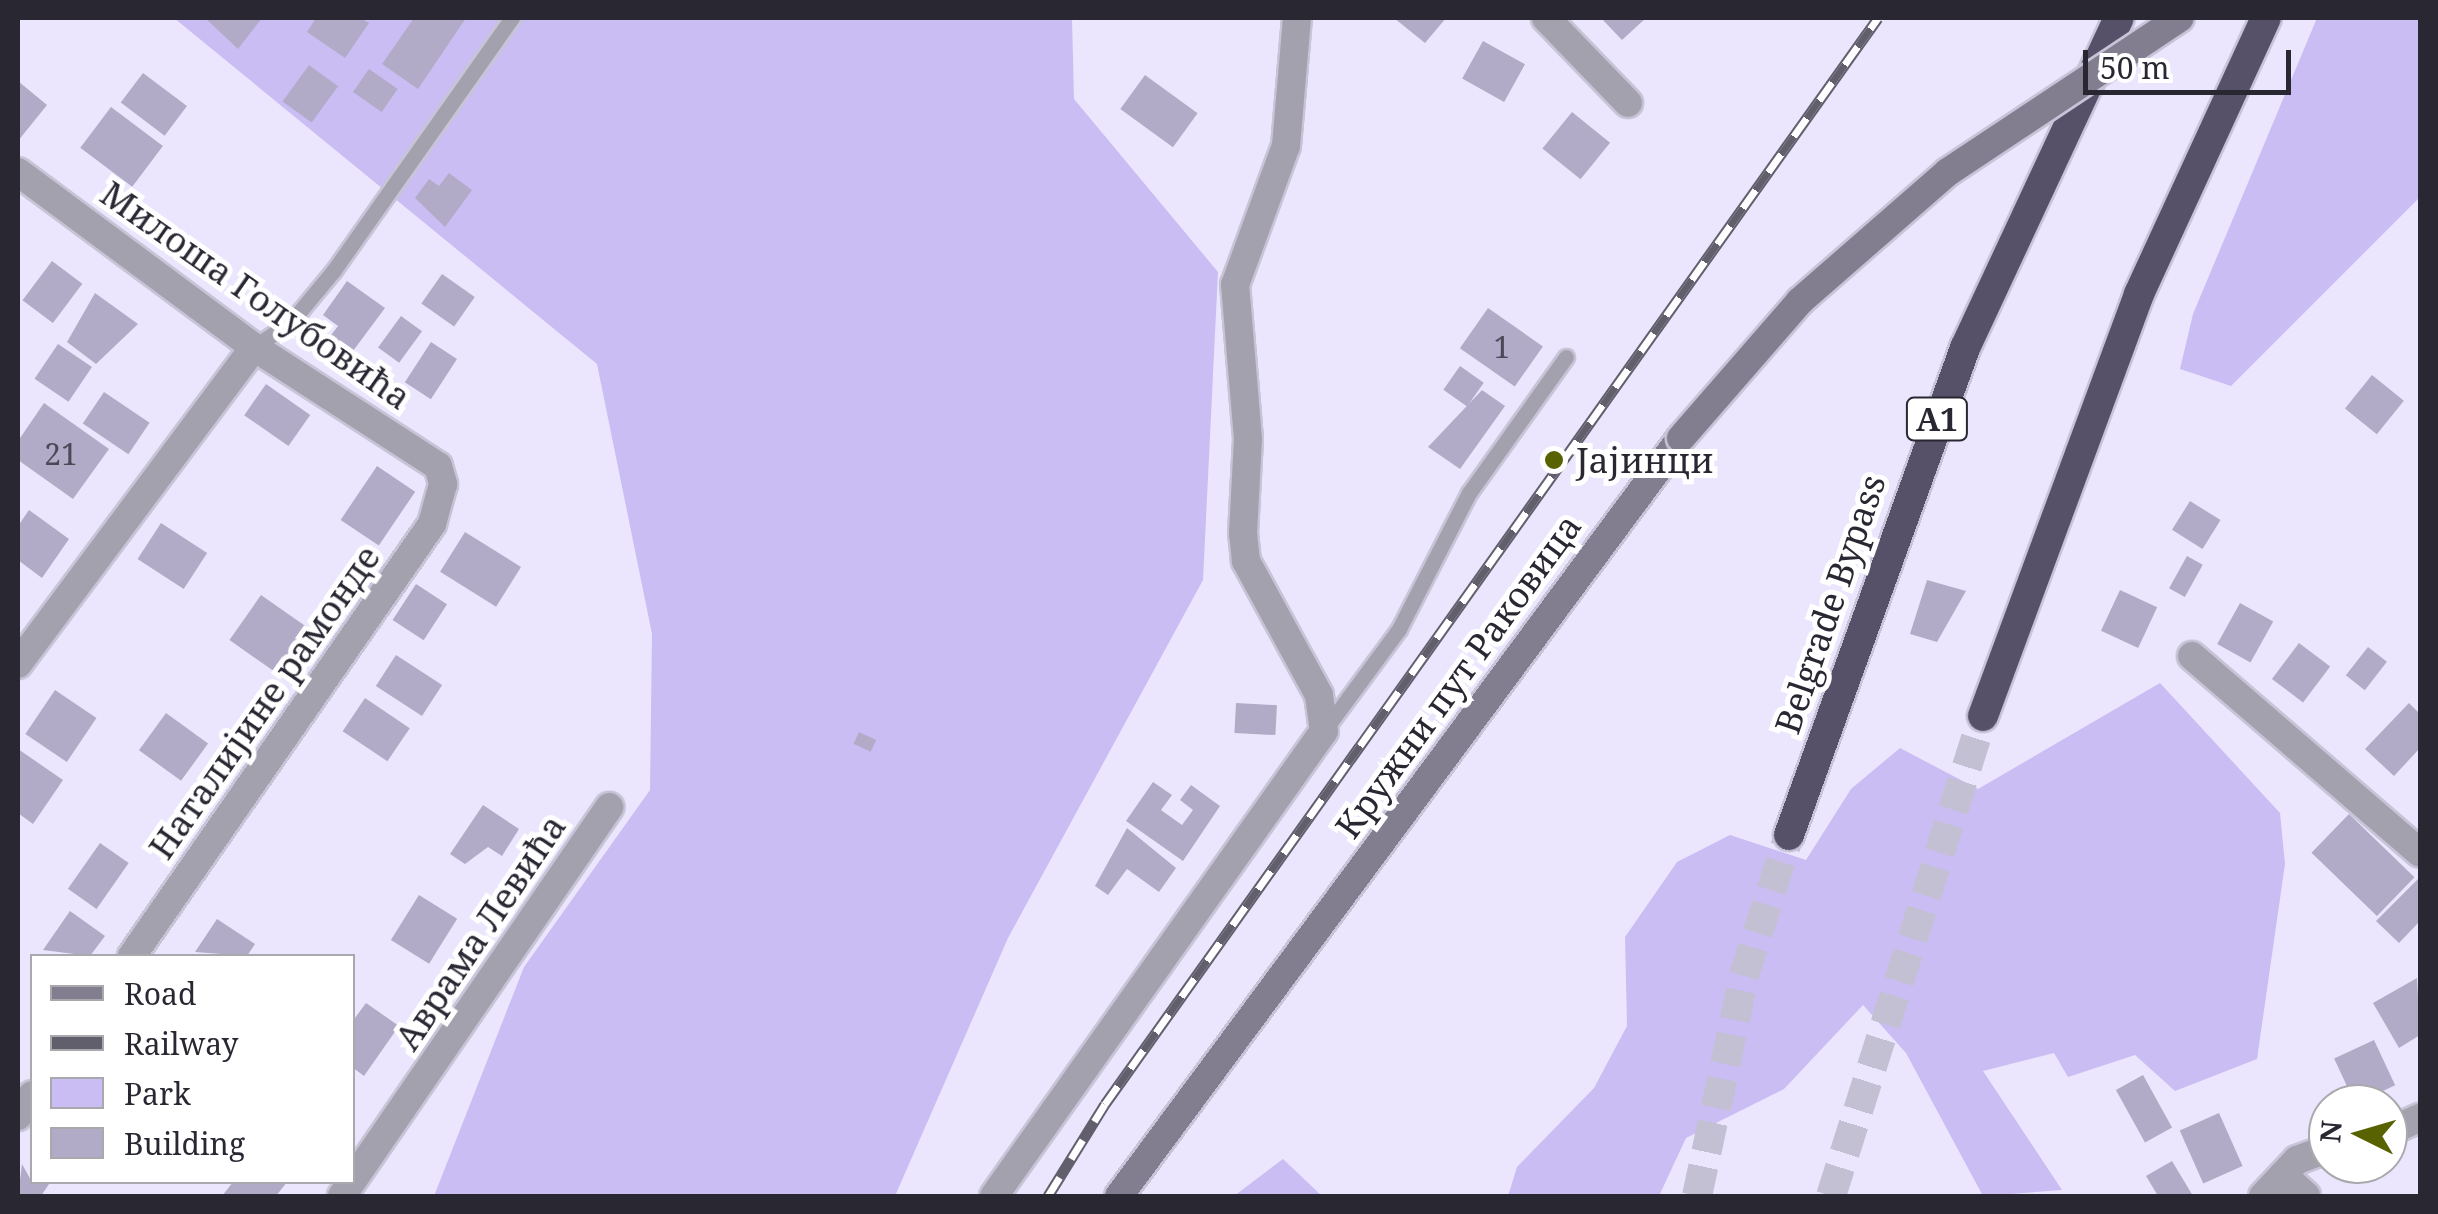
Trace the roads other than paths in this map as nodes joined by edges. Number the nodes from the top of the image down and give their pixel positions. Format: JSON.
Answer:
{"nodes":[{"id":1,"x":512,"y":18,"type":"edge"},
{"id":2,"x":1297,"y":18,"type":"edge"},
{"id":3,"x":1546,"y":18,"type":"edge"},
{"id":4,"x":2120,"y":18,"type":"edge"},
{"id":5,"x":2180,"y":18,"type":"edge"},
{"id":6,"x":2266,"y":18,"type":"edge"},
{"id":7,"x":1628,"y":103,"type":"dead end"},
{"id":8,"x":18,"y":172,"type":"edge"},
{"id":9,"x":254,"y":347,"type":"junction"},
{"id":10,"x":1566,"y":358,"type":"dead end"},
{"id":11,"x":443,"y":484,"type":"joint"},
{"id":12,"x":2192,"y":656,"type":"dead end"},
{"id":13,"x":18,"y":664,"type":"edge"},
{"id":14,"x":1983,"y":716,"type":"tunnel mouth"},
{"id":15,"x":1324,"y":731,"type":"junction"},
{"id":16,"x":609,"y":807,"type":"dead end"},
{"id":17,"x":1790,"y":835,"type":"tunnel mouth"},
{"id":18,"x":2420,"y":853,"type":"edge"},
{"id":19,"x":133,"y":954,"type":"edge"},
{"id":20,"x":2308,"y":1160,"type":"edge"},
{"id":21,"x":2284,"y":1175,"type":"junction"},
{"id":22,"x":355,"y":1177,"type":"edge"},
{"id":23,"x":994,"y":1196,"type":"edge"},
{"id":24,"x":1119,"y":1196,"type":"edge"},
{"id":25,"x":2264,"y":1196,"type":"edge"},
{"id":26,"x":2306,"y":1196,"type":"edge"}],
"edges":[{"from":1,"to":9,"type":"lane"},
{"from":2,"to":15,"type":"street"},
{"from":3,"to":7,"type":"street"},
{"from":4,"to":17,"type":"highway","name":"Belgrade Bypass","number":"A1"},
{"from":5,"to":24,"type":"main road","name":"Кружни пут Раковица","bridge":true},
{"from":6,"to":14,"type":"highway"},
{"from":8,"to":9,"type":"street","name":"Милоша Голубовића"},
{"from":9,"to":11,"type":"street","name":"Милоша Голубовића"},
{"from":9,"to":13,"type":"street"},
{"from":10,"to":15,"type":"lane"},
{"from":11,"to":19,"type":"street","name":"Наталијине рамонде"},
{"from":12,"to":18,"type":"street"},
{"from":15,"to":23,"type":"street"},
{"from":16,"to":22,"type":"street","name":"Аврама Левића"},
{"from":20,"to":21,"type":"street"},
{"from":21,"to":25,"type":"street"},
{"from":21,"to":26,"type":"street"}]}
